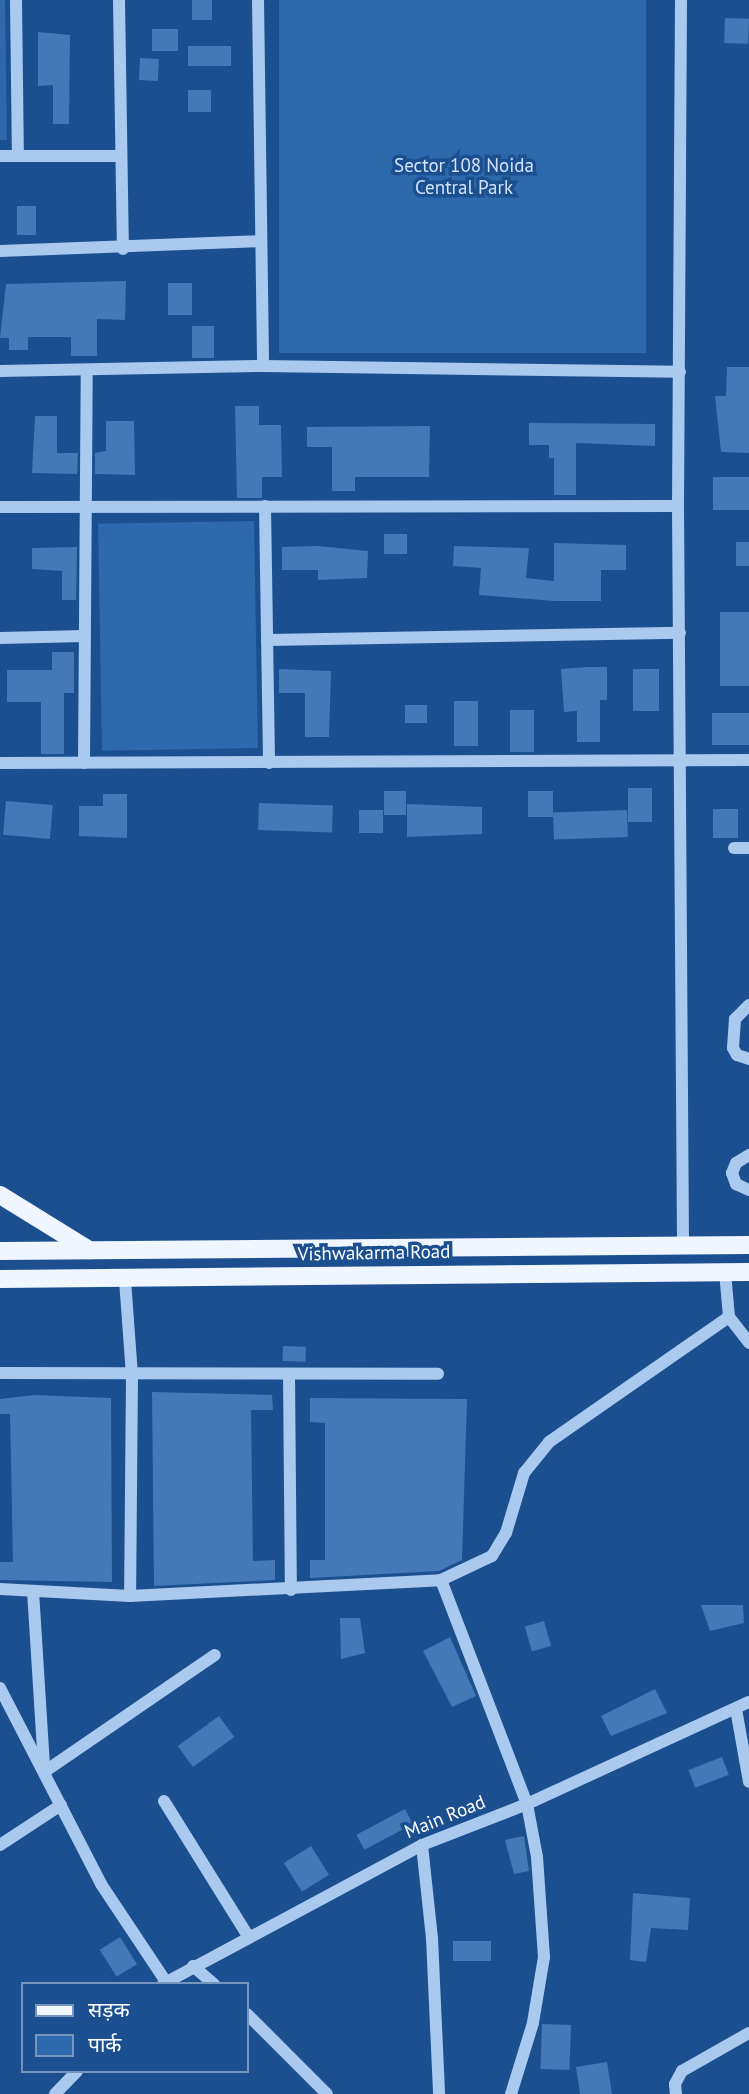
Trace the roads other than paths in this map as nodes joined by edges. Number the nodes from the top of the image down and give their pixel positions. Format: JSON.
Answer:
{"nodes":[{"id":1,"x":16,"y":0,"type":"edge"},
{"id":2,"x":119,"y":0,"type":"edge"},
{"id":3,"x":258,"y":0,"type":"edge"},
{"id":4,"x":681,"y":0,"type":"edge"},
{"id":5,"x":0,"y":156,"type":"edge"},
{"id":6,"x":18,"y":156,"type":"junction"},
{"id":7,"x":121,"y":156,"type":"junction"},
{"id":8,"x":259,"y":242,"type":"junction"},
{"id":9,"x":122,"y":249,"type":"junction"},
{"id":10,"x":0,"y":251,"type":"edge"},
{"id":11,"x":263,"y":366,"type":"junction"},
{"id":12,"x":87,"y":370,"type":"junction"},
{"id":13,"x":0,"y":371,"type":"edge"},
{"id":14,"x":681,"y":372,"type":"junction"},
{"id":15,"x":86,"y":506,"type":"junction"},
{"id":16,"x":265,"y":506,"type":"junction"},
{"id":17,"x":678,"y":506,"type":"junction"},
{"id":18,"x":0,"y":507,"type":"edge"},
{"id":19,"x":680,"y":633,"type":"junction"},
{"id":20,"x":85,"y":636,"type":"junction"},
{"id":21,"x":0,"y":638,"type":"edge"},
{"id":22,"x":267,"y":640,"type":"junction"},
{"id":23,"x":749,"y":760,"type":"edge"},
{"id":24,"x":681,"y":761,"type":"junction"},
{"id":25,"x":0,"y":763,"type":"edge"},
{"id":26,"x":84,"y":763,"type":"junction"},
{"id":27,"x":269,"y":763,"type":"junction"},
{"id":28,"x":734,"y":848,"type":"dead end"},
{"id":29,"x":749,"y":848,"type":"edge"},
{"id":30,"x":749,"y":1005,"type":"edge"},
{"id":31,"x":749,"y":1059,"type":"edge"},
{"id":32,"x":749,"y":1155,"type":"edge"},
{"id":33,"x":749,"y":1189,"type":"edge"},
{"id":34,"x":0,"y":1195,"type":"edge"},
{"id":35,"x":684,"y":1245,"type":"junction"},
{"id":36,"x":749,"y":1245,"type":"edge"},
{"id":37,"x":541,"y":1248,"type":"junction"},
{"id":38,"x":0,"y":1251,"type":"edge"},
{"id":39,"x":92,"y":1252,"type":"junction"},
{"id":40,"x":724,"y":1272,"type":"junction"},
{"id":41,"x":749,"y":1272,"type":"edge"},
{"id":42,"x":540,"y":1273,"type":"junction"},
{"id":43,"x":0,"y":1279,"type":"edge"},
{"id":44,"x":125,"y":1280,"type":"junction"},
{"id":45,"x":729,"y":1317,"type":"junction"},
{"id":46,"x":749,"y":1343,"type":"edge"},
{"id":47,"x":0,"y":1373,"type":"edge"},
{"id":48,"x":289,"y":1374,"type":"junction"},
{"id":49,"x":438,"y":1374,"type":"dead end"},
{"id":50,"x":132,"y":1375,"type":"junction"},
{"id":51,"x":441,"y":1580,"type":"junction"},
{"id":52,"x":0,"y":1589,"type":"edge"},
{"id":53,"x":291,"y":1590,"type":"junction"},
{"id":54,"x":33,"y":1591,"type":"junction"},
{"id":55,"x":130,"y":1596,"type":"junction"},
{"id":56,"x":215,"y":1655,"type":"dead end"},
{"id":57,"x":0,"y":1688,"type":"edge"},
{"id":58,"x":749,"y":1702,"type":"edge"},
{"id":59,"x":736,"y":1709,"type":"junction"},
{"id":60,"x":44,"y":1772,"type":"junction"},
{"id":61,"x":749,"y":1782,"type":"edge"},
{"id":62,"x":164,"y":1801,"type":"dead end"},
{"id":63,"x":527,"y":1804,"type":"junction"},
{"id":64,"x":61,"y":1805,"type":"junction"},
{"id":65,"x":0,"y":1845,"type":"edge"},
{"id":66,"x":422,"y":1845,"type":"junction"},
{"id":67,"x":248,"y":1936,"type":"junction"},
{"id":68,"x":194,"y":1966,"type":"junction"},
{"id":69,"x":163,"y":1982,"type":"edge"},
{"id":70,"x":166,"y":1982,"type":"edge"},
{"id":71,"x":212,"y":1982,"type":"edge"},
{"id":72,"x":248,"y":2015,"type":"edge"},
{"id":73,"x":749,"y":2033,"type":"edge"},
{"id":74,"x":75,"y":2073,"type":"edge"},
{"id":75,"x":55,"y":2094,"type":"edge"},
{"id":76,"x":327,"y":2094,"type":"edge"},
{"id":77,"x":439,"y":2094,"type":"edge"},
{"id":78,"x":511,"y":2094,"type":"edge"},
{"id":79,"x":676,"y":2094,"type":"edge"}],
"edges":[{"from":1,"to":6,"type":"street"},
{"from":2,"to":7,"type":"street"},
{"from":3,"to":8,"type":"street"},
{"from":4,"to":14,"type":"street"},
{"from":5,"to":6,"type":"street"},
{"from":6,"to":7,"type":"street"},
{"from":7,"to":9,"type":"street"},
{"from":8,"to":9,"type":"street"},
{"from":8,"to":11,"type":"street"},
{"from":9,"to":10,"type":"street"},
{"from":11,"to":12,"type":"street"},
{"from":11,"to":14,"type":"street"},
{"from":12,"to":13,"type":"street"},
{"from":12,"to":15,"type":"street"},
{"from":14,"to":17,"type":"street"},
{"from":15,"to":16,"type":"street"},
{"from":15,"to":18,"type":"street"},
{"from":15,"to":20,"type":"street"},
{"from":16,"to":17,"type":"street"},
{"from":16,"to":22,"type":"street"},
{"from":17,"to":19,"type":"street"},
{"from":19,"to":22,"type":"street"},
{"from":19,"to":24,"type":"street"},
{"from":20,"to":21,"type":"street"},
{"from":20,"to":26,"type":"street"},
{"from":22,"to":27,"type":"street"},
{"from":23,"to":24,"type":"street"},
{"from":24,"to":27,"type":"street"},
{"from":24,"to":35,"type":"street"},
{"from":25,"to":26,"type":"street"},
{"from":26,"to":27,"type":"street"},
{"from":28,"to":29,"type":"street"},
{"from":30,"to":31,"type":"street"},
{"from":32,"to":33,"type":"street"},
{"from":34,"to":39,"type":"main road"},
{"from":35,"to":36,"type":"main road","name":"Vishwakarma Road"},
{"from":35,"to":37,"type":"main road","name":"Vishwakarma Road"},
{"from":37,"to":39,"type":"main road","name":"Vishwakarma Road"},
{"from":37,"to":42,"type":"main road"},
{"from":38,"to":39,"type":"main road","name":"Vishwakarma Road"},
{"from":40,"to":41,"type":"main road","name":"Vishwakarma Road"},
{"from":40,"to":42,"type":"main road","name":"Vishwakarma Road"},
{"from":40,"to":45,"type":"street"},
{"from":42,"to":44,"type":"main road","name":"Vishwakarma Road"},
{"from":43,"to":44,"type":"main road","name":"Vishwakarma Road"},
{"from":44,"to":50,"type":"street"},
{"from":45,"to":46,"type":"street"},
{"from":45,"to":51,"type":"street"},
{"from":47,"to":50,"type":"street"},
{"from":48,"to":49,"type":"street"},
{"from":48,"to":50,"type":"street"},
{"from":48,"to":53,"type":"street"},
{"from":50,"to":55,"type":"street"},
{"from":51,"to":53,"type":"street"},
{"from":51,"to":63,"type":"street"},
{"from":52,"to":54,"type":"street"},
{"from":53,"to":55,"type":"street"},
{"from":54,"to":55,"type":"street"},
{"from":54,"to":60,"type":"street"},
{"from":56,"to":60,"type":"street"},
{"from":57,"to":60,"type":"street"},
{"from":58,"to":59,"type":"street","name":"Main Road"},
{"from":59,"to":61,"type":"street"},
{"from":59,"to":63,"type":"street","name":"Main Road"},
{"from":60,"to":64,"type":"street"},
{"from":62,"to":67,"type":"street"},
{"from":63,"to":66,"type":"street","name":"Main Road"},
{"from":63,"to":78,"type":"street"},
{"from":64,"to":65,"type":"street"},
{"from":64,"to":69,"type":"street"},
{"from":66,"to":67,"type":"street","name":"Main Road"},
{"from":66,"to":77,"type":"street"},
{"from":67,"to":68,"type":"street","name":"Main Road"},
{"from":68,"to":70,"type":"street","name":"Main Road"},
{"from":68,"to":71,"type":"street"},
{"from":72,"to":76,"type":"street"},
{"from":73,"to":79,"type":"street"},
{"from":74,"to":75,"type":"street"}]}
